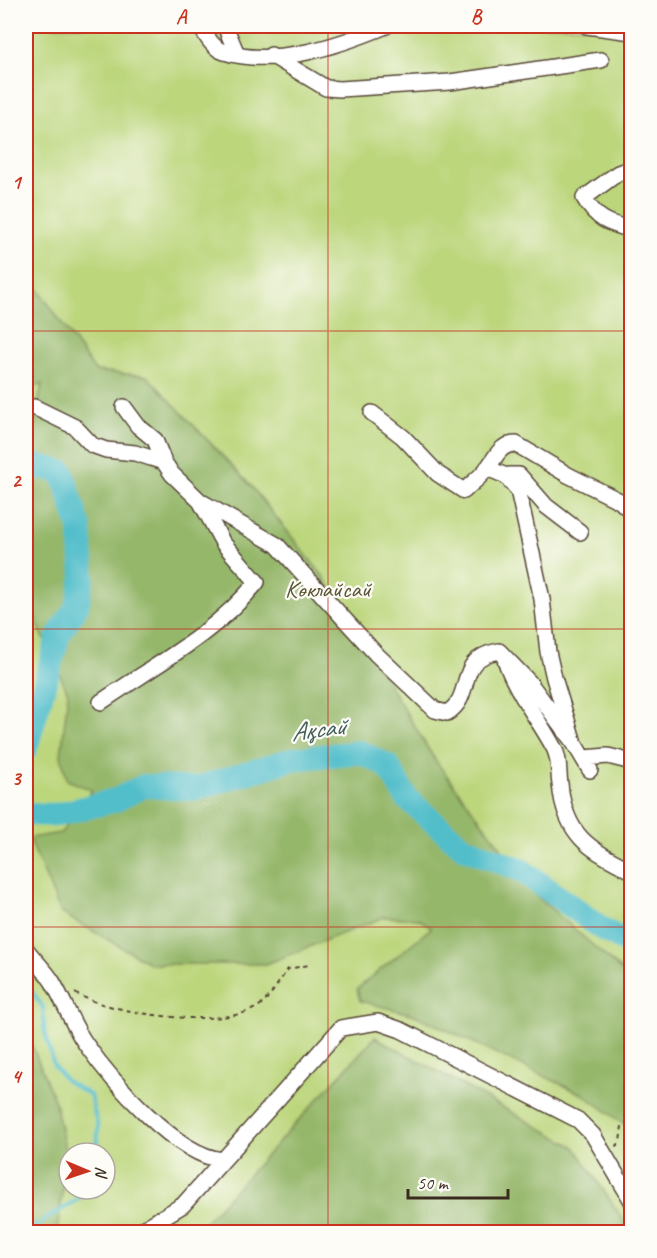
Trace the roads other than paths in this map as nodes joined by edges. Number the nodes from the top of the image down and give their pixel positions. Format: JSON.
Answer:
{"nodes":[{"id":1,"x":200,"y":26,"type":"edge"},
{"id":2,"x":225,"y":26,"type":"edge"},
{"id":3,"x":386,"y":26,"type":"edge"},
{"id":4,"x":587,"y":26,"type":"edge"},
{"id":5,"x":632,"y":32,"type":"edge"},
{"id":6,"x":237,"y":54,"type":"junction"},
{"id":7,"x":271,"y":55,"type":"junction"},
{"id":8,"x":601,"y":60,"type":"dead end"},
{"id":9,"x":632,"y":168,"type":"edge"},
{"id":10,"x":632,"y":230,"type":"edge"},
{"id":11,"x":124,"y":407,"type":"dead end"},
{"id":12,"x":26,"y":409,"type":"edge"},
{"id":13,"x":372,"y":413,"type":"dead end"},
{"id":14,"x":164,"y":462,"type":"junction"},
{"id":15,"x":487,"y":468,"type":"junction"},
{"id":16,"x":506,"y":476,"type":"junction"},
{"id":17,"x":200,"y":501,"type":"junction"},
{"id":18,"x":632,"y":512,"type":"edge"},
{"id":19,"x":580,"y":532,"type":"dead end"},
{"id":20,"x":504,"y":656,"type":"junction"},
{"id":21,"x":101,"y":702,"type":"dead end"},
{"id":22,"x":573,"y":742,"type":"junction"},
{"id":23,"x":632,"y":762,"type":"edge"},
{"id":24,"x":632,"y":871,"type":"edge"},
{"id":25,"x":26,"y":949,"type":"edge"},
{"id":26,"x":223,"y":1160,"type":"junction"},
{"id":27,"x":632,"y":1201,"type":"edge"},
{"id":28,"x":138,"y":1233,"type":"edge"}],
"edges":[{"from":1,"to":6,"type":"street"},
{"from":2,"to":6,"type":"street"},
{"from":3,"to":7,"type":"street"},
{"from":4,"to":5,"type":"street"},
{"from":6,"to":7,"type":"street"},
{"from":7,"to":8,"type":"street"},
{"from":9,"to":10,"type":"street"},
{"from":11,"to":14,"type":"street"},
{"from":12,"to":14,"type":"street"},
{"from":13,"to":15,"type":"street"},
{"from":14,"to":17,"type":"street"},
{"from":15,"to":16,"type":"street"},
{"from":15,"to":18,"type":"street"},
{"from":16,"to":19,"type":"street"},
{"from":16,"to":22,"type":"street"},
{"from":17,"to":20,"type":"street"},
{"from":17,"to":21,"type":"street"},
{"from":20,"to":22,"type":"street"},
{"from":20,"to":24,"type":"street"},
{"from":22,"to":23,"type":"street"},
{"from":25,"to":26,"type":"street"},
{"from":26,"to":27,"type":"street"},
{"from":26,"to":28,"type":"street"}]}
